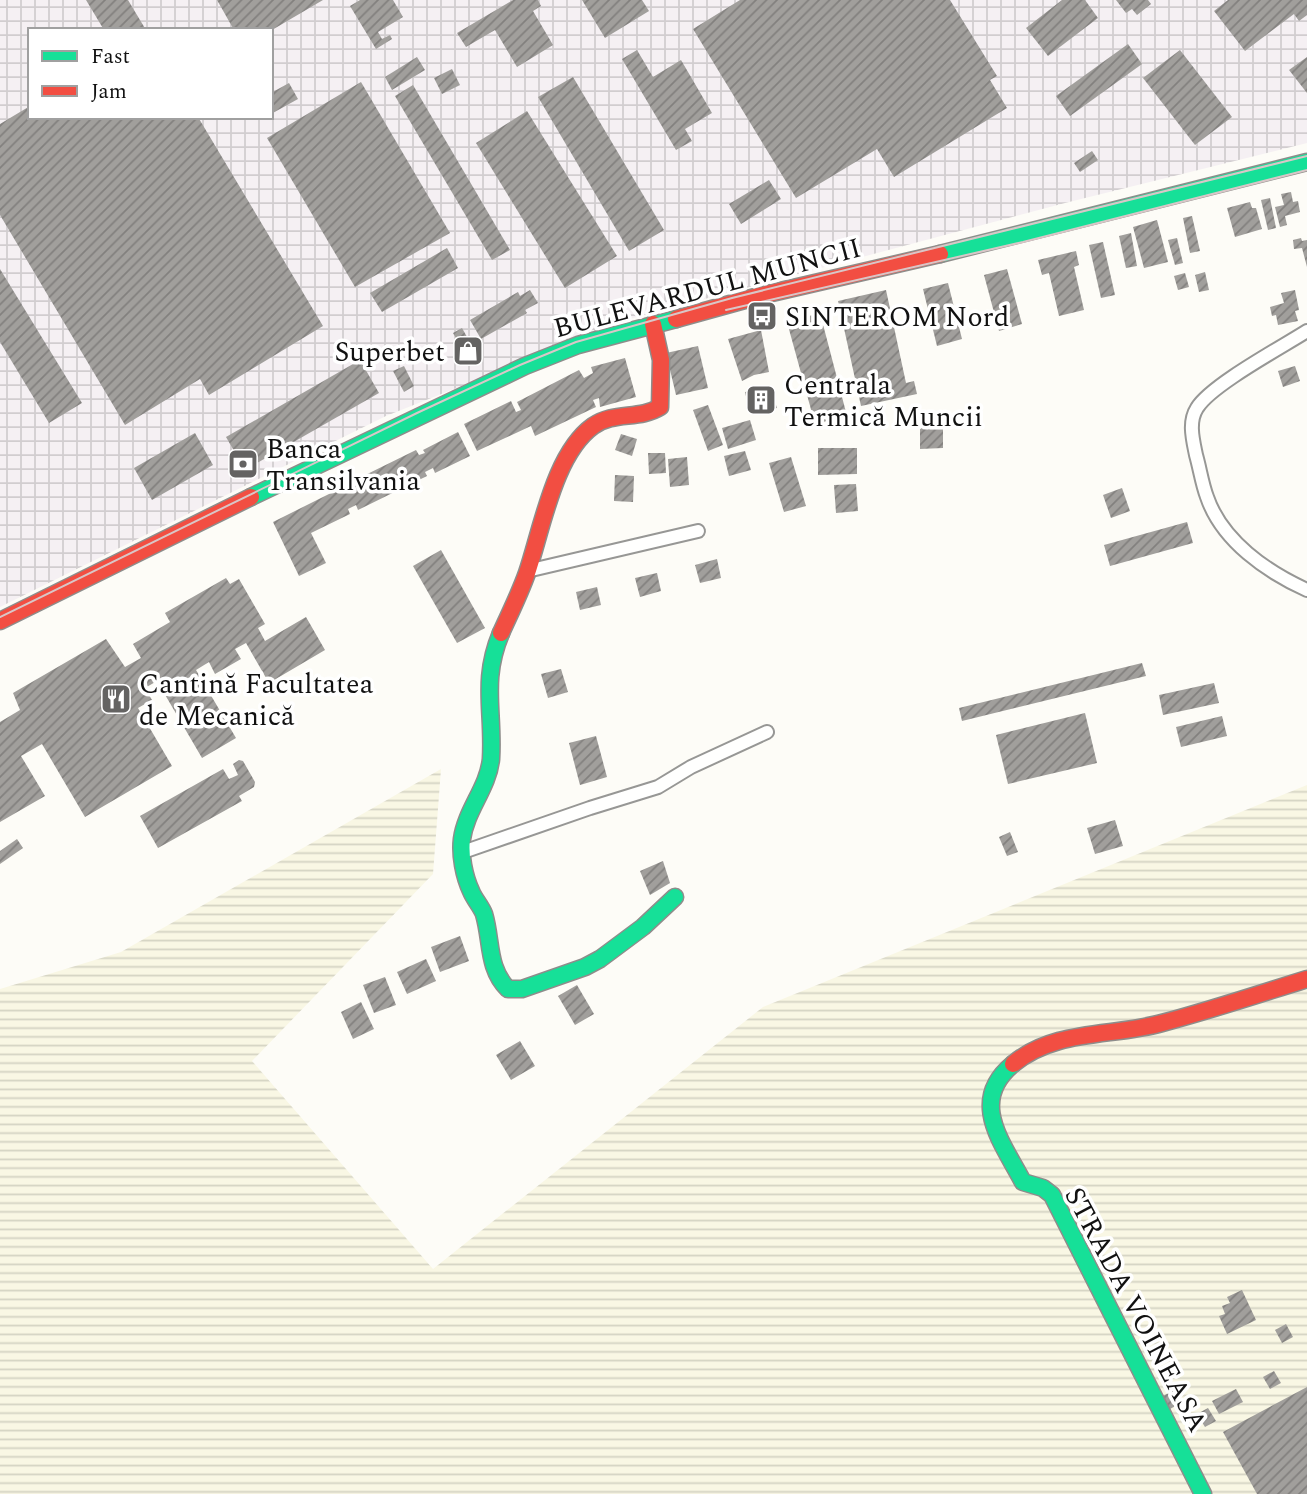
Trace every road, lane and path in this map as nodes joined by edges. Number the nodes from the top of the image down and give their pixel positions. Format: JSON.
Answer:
{"nodes":[{"id":1,"x":1307,"y":162,"type":"edge"},
{"id":2,"x":653,"y":324,"type":"junction"},
{"id":3,"x":1307,"y":331,"type":"edge"},
{"id":4,"x":698,"y":531,"type":"dead end"},
{"id":5,"x":527,"y":571,"type":"junction"},
{"id":6,"x":1307,"y":590,"type":"edge"},
{"id":7,"x":0,"y":621,"type":"edge"},
{"id":8,"x":766,"y":732,"type":"dead end"},
{"id":9,"x":463,"y":852,"type":"junction"},
{"id":10,"x":675,"y":897,"type":"dead end"},
{"id":11,"x":1307,"y":979,"type":"edge"},
{"id":12,"x":1203,"y":1494,"type":"edge"}],
"edges":[{"from":1,"to":2,"type":"street","name":"BULEVARDUL MUNCII"},
{"from":2,"to":5,"type":"street"},
{"from":2,"to":7,"type":"street","name":"BULEVARDUL MUNCII"},
{"from":3,"to":6,"type":"street"},
{"from":4,"to":5,"type":"street"},
{"from":5,"to":9,"type":"street"},
{"from":8,"to":9,"type":"street"},
{"from":9,"to":10,"type":"street"},
{"from":11,"to":12,"type":"street","name":"STRADA VOINEASA"}]}
